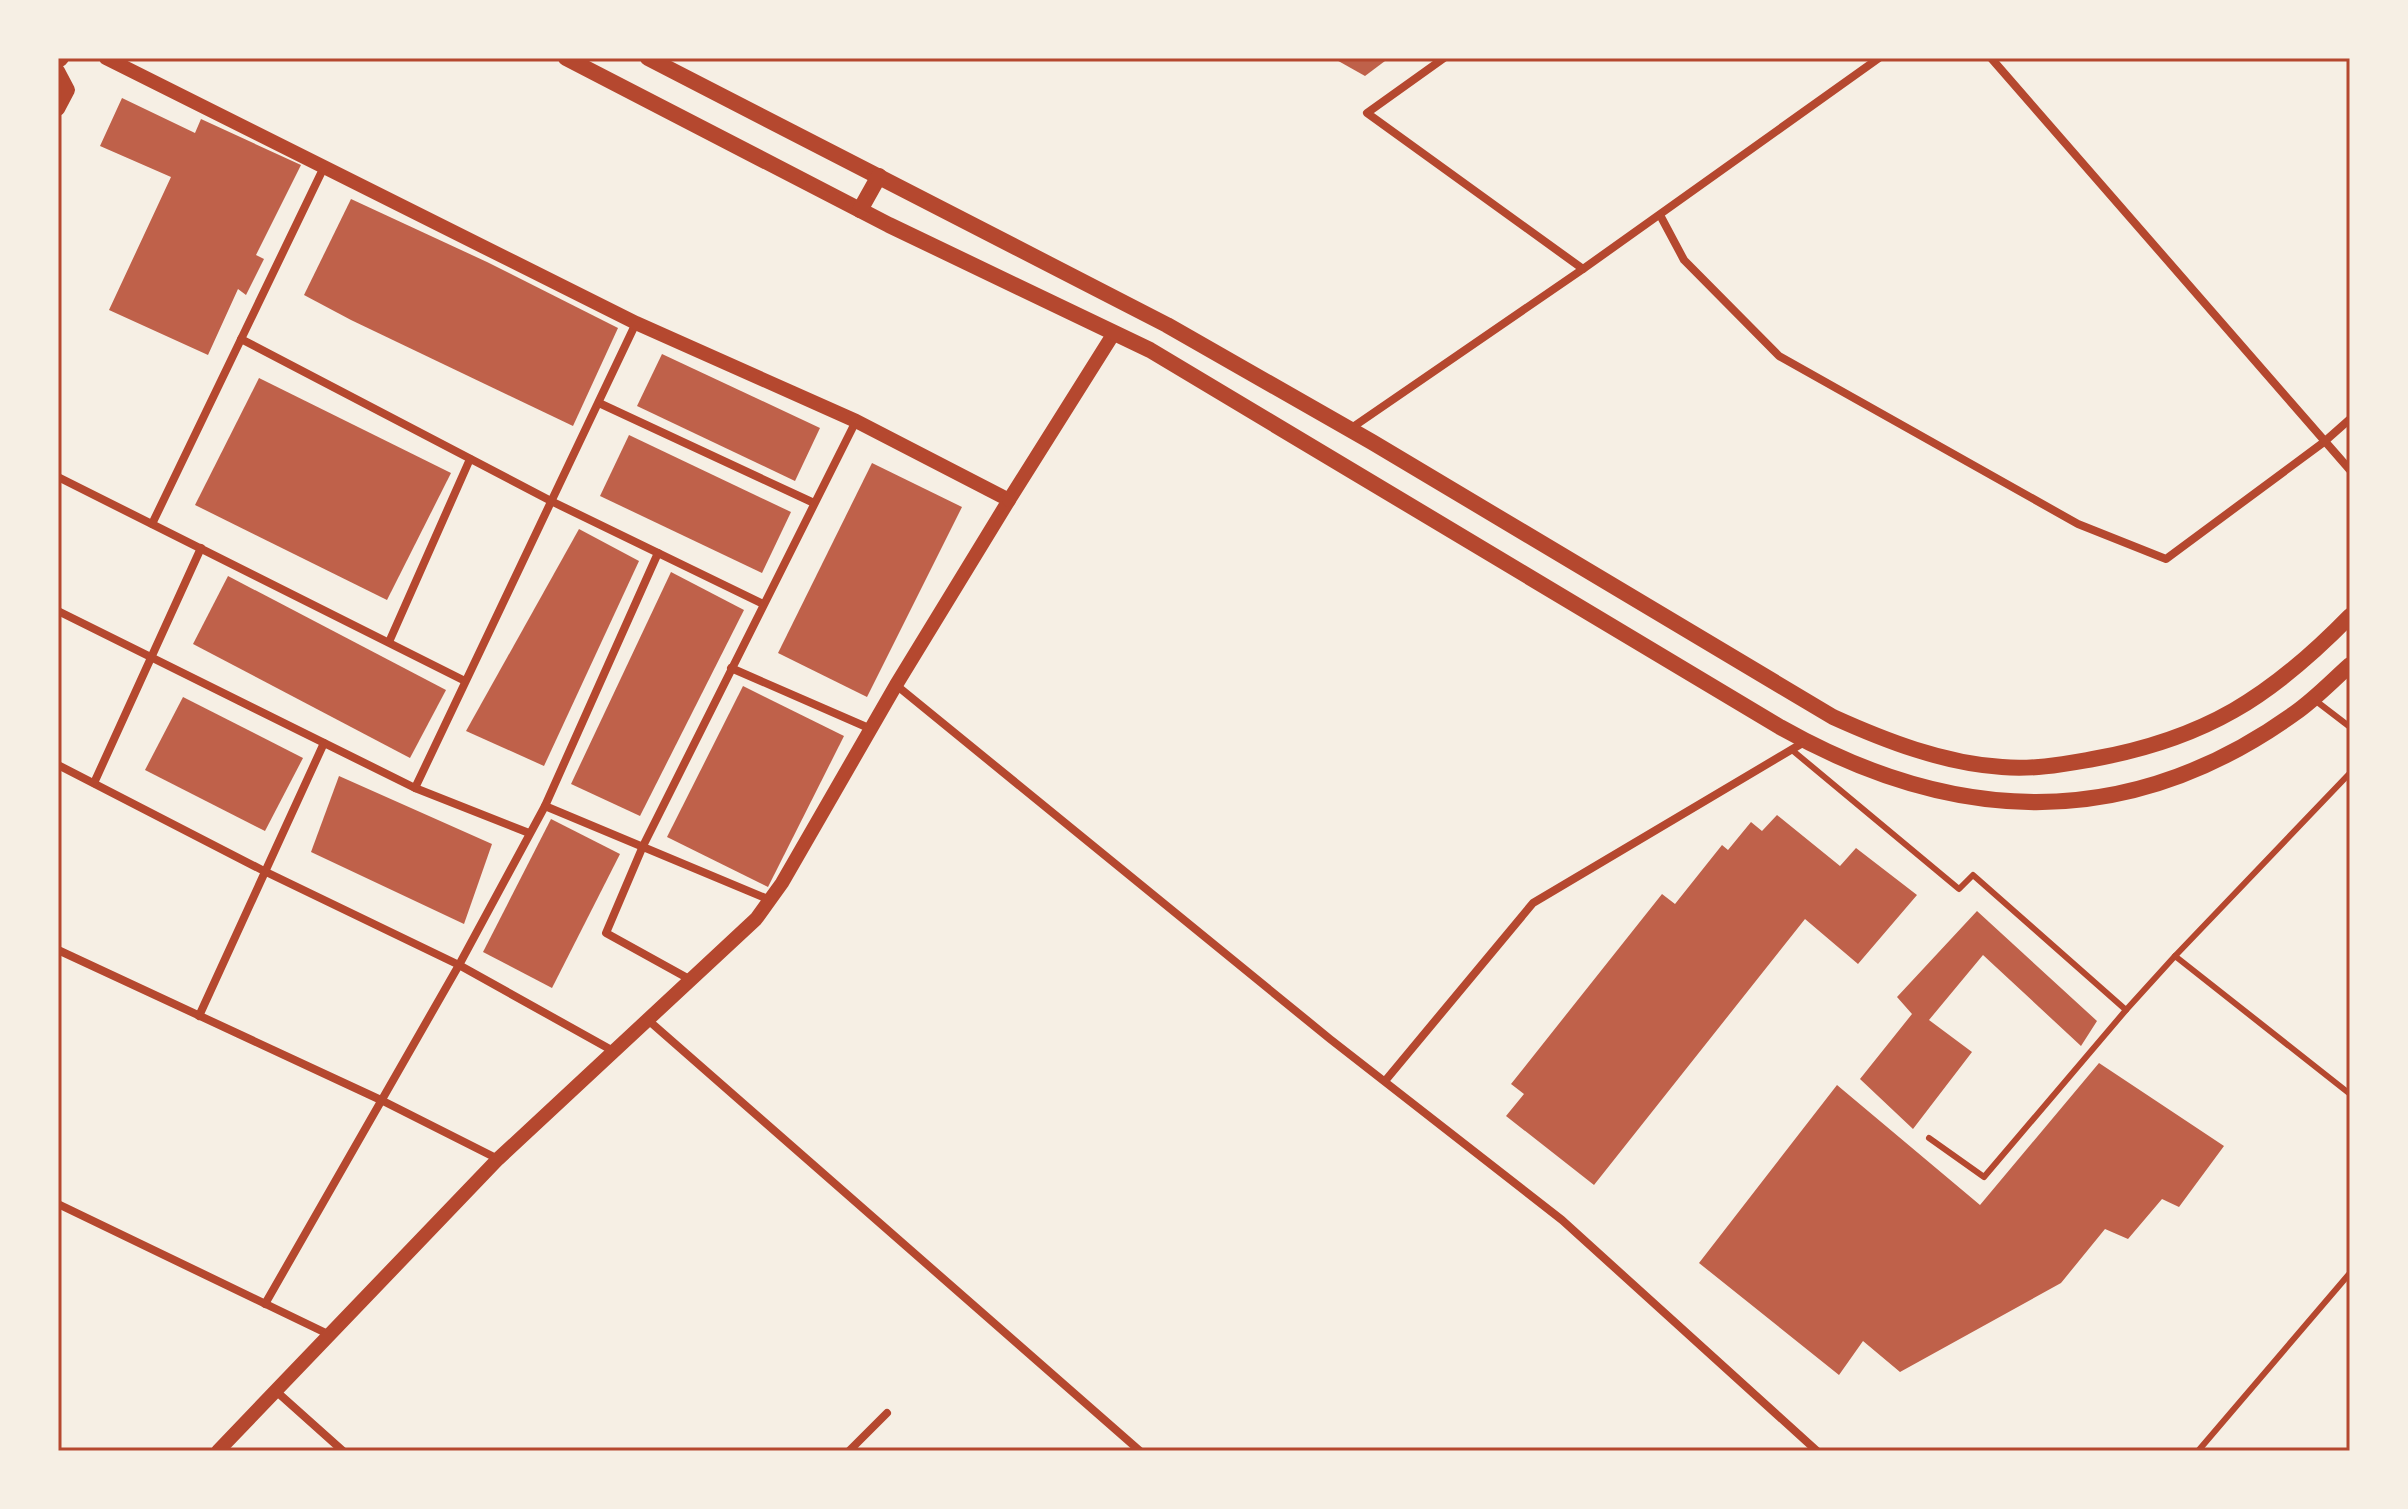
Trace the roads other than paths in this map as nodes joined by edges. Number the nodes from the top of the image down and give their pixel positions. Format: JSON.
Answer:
{"nodes":[{"id":1,"x":106,"y":58,"type":"edge"},
{"id":2,"x":566,"y":58,"type":"edge"},
{"id":3,"x":648,"y":58,"type":"edge"},
{"id":4,"x":1444,"y":58,"type":"edge"},
{"id":5,"x":1879,"y":58,"type":"edge"},
{"id":6,"x":1991,"y":58,"type":"edge"},
{"id":7,"x":58,"y":71,"type":"edge"},
{"id":8,"x":58,"y":109,"type":"edge"},
{"id":9,"x":324,"y":167,"type":"junction"},
{"id":10,"x":879,"y":176,"type":"junction"},
{"id":11,"x":860,"y":210,"type":"junction"},
{"id":12,"x":1660,"y":215,"type":"junction"},
{"id":13,"x":1583,"y":269,"type":"junction"},
{"id":14,"x":636,"y":323,"type":"junction"},
{"id":15,"x":1114,"y":333,"type":"junction"},
{"id":16,"x":241,"y":339,"type":"junction"},
{"id":17,"x":599,"y":403,"type":"junction"},
{"id":18,"x":2350,"y":419,"type":"edge"},
{"id":19,"x":856,"y":421,"type":"junction"},
{"id":20,"x":1350,"y":429,"type":"junction"},
{"id":21,"x":2324,"y":442,"type":"junction"},
{"id":22,"x":470,"y":459,"type":"junction"},
{"id":23,"x":2350,"y":470,"type":"edge"},
{"id":24,"x":58,"y":477,"type":"edge"},
{"id":25,"x":1009,"y":500,"type":"junction"},
{"id":26,"x":551,"y":501,"type":"junction"},
{"id":27,"x":814,"y":503,"type":"junction"},
{"id":28,"x":152,"y":524,"type":"junction"},
{"id":29,"x":201,"y":548,"type":"junction"},
{"id":30,"x":658,"y":553,"type":"junction"},
{"id":31,"x":763,"y":604,"type":"junction"},
{"id":32,"x":58,"y":611,"type":"edge"},
{"id":33,"x":2350,"y":616,"type":"edge"},
{"id":34,"x":389,"y":642,"type":"junction"},
{"id":35,"x":152,"y":657,"type":"junction"},
{"id":36,"x":2350,"y":665,"type":"edge"},
{"id":37,"x":731,"y":668,"type":"junction"},
{"id":38,"x":465,"y":681,"type":"junction"},
{"id":39,"x":896,"y":685,"type":"junction"},
{"id":40,"x":2313,"y":699,"type":"junction"},
{"id":41,"x":2350,"y":727,"type":"edge"},
{"id":42,"x":871,"y":729,"type":"junction"},
{"id":43,"x":324,"y":743,"type":"junction"},
{"id":44,"x":1799,"y":746,"type":"junction"},
{"id":45,"x":58,"y":765,"type":"edge"},
{"id":46,"x":2350,"y":773,"type":"edge"},
{"id":47,"x":94,"y":783,"type":"junction"},
{"id":48,"x":415,"y":788,"type":"junction"},
{"id":49,"x":545,"y":806,"type":"junction"},
{"id":50,"x":529,"y":833,"type":"junction"},
{"id":51,"x":643,"y":846,"type":"junction"},
{"id":52,"x":264,"y":871,"type":"junction"},
{"id":53,"x":770,"y":900,"type":"junction"},
{"id":54,"x":58,"y":950,"type":"edge"},
{"id":55,"x":2175,"y":956,"type":"junction"},
{"id":56,"x":459,"y":965,"type":"junction"},
{"id":57,"x":691,"y":980,"type":"junction"},
{"id":58,"x":2126,"y":1010,"type":"junction"},
{"id":59,"x":199,"y":1016,"type":"junction"},
{"id":60,"x":648,"y":1020,"type":"junction"},
{"id":61,"x":615,"y":1052,"type":"junction"},
{"id":62,"x":1385,"y":1081,"type":"junction"},
{"id":63,"x":2350,"y":1094,"type":"edge"},
{"id":64,"x":383,"y":1101,"type":"junction"},
{"id":65,"x":1929,"y":1138,"type":"dead end"},
{"id":66,"x":498,"y":1159,"type":"junction"},
{"id":67,"x":58,"y":1204,"type":"edge"},
{"id":68,"x":2350,"y":1273,"type":"edge"},
{"id":69,"x":265,"y":1304,"type":"junction"},
{"id":70,"x":330,"y":1335,"type":"junction"},
{"id":71,"x":277,"y":1392,"type":"junction"},
{"id":72,"x":887,"y":1413,"type":"dead end"},
{"id":73,"x":218,"y":1451,"type":"edge"},
{"id":74,"x":343,"y":1451,"type":"edge"},
{"id":75,"x":849,"y":1451,"type":"edge"},
{"id":76,"x":1140,"y":1451,"type":"edge"},
{"id":77,"x":1817,"y":1451,"type":"edge"},
{"id":78,"x":2198,"y":1451,"type":"edge"}],
"edges":[{"from":1,"to":9,"type":"street"},
{"from":2,"to":11,"type":"main road"},
{"from":3,"to":10,"type":"main road"},
{"from":4,"to":13,"type":"street"},
{"from":5,"to":12,"type":"street"},
{"from":6,"to":21,"type":"street"},
{"from":7,"to":8,"type":"street"},
{"from":9,"to":14,"type":"street"},
{"from":9,"to":16,"type":"street"},
{"from":10,"to":11,"type":"main road"},
{"from":10,"to":20,"type":"main road"},
{"from":11,"to":15,"type":"main road"},
{"from":12,"to":13,"type":"street"},
{"from":12,"to":21,"type":"street"},
{"from":13,"to":20,"type":"street"},
{"from":14,"to":17,"type":"street"},
{"from":14,"to":19,"type":"street"},
{"from":15,"to":25,"type":"street"},
{"from":15,"to":44,"type":"main road"},
{"from":16,"to":22,"type":"street"},
{"from":16,"to":28,"type":"street"},
{"from":17,"to":26,"type":"street"},
{"from":17,"to":27,"type":"street"},
{"from":18,"to":21,"type":"street"},
{"from":19,"to":25,"type":"street"},
{"from":19,"to":27,"type":"street"},
{"from":20,"to":33,"type":"main road"},
{"from":21,"to":23,"type":"street"},
{"from":22,"to":26,"type":"street"},
{"from":22,"to":34,"type":"street"},
{"from":24,"to":28,"type":"street"},
{"from":25,"to":39,"type":"street"},
{"from":26,"to":30,"type":"street"},
{"from":26,"to":38,"type":"street"},
{"from":27,"to":31,"type":"street"},
{"from":28,"to":29,"type":"street"},
{"from":29,"to":34,"type":"street"},
{"from":29,"to":35,"type":"street"},
{"from":30,"to":31,"type":"street"},
{"from":30,"to":49,"type":"street"},
{"from":31,"to":37,"type":"street"},
{"from":32,"to":35,"type":"street"},
{"from":34,"to":38,"type":"street"},
{"from":35,"to":43,"type":"street"},
{"from":35,"to":47,"type":"street"},
{"from":36,"to":40,"type":"main road"},
{"from":37,"to":42,"type":"street"},
{"from":37,"to":51,"type":"street"},
{"from":38,"to":48,"type":"street"},
{"from":39,"to":42,"type":"street"},
{"from":39,"to":62,"type":"street"},
{"from":40,"to":41,"type":"lane"},
{"from":40,"to":44,"type":"main road"},
{"from":42,"to":53,"type":"street"},
{"from":43,"to":48,"type":"street"},
{"from":43,"to":52,"type":"street"},
{"from":44,"to":58,"type":"lane"},
{"from":44,"to":62,"type":"street"},
{"from":45,"to":47,"type":"street"},
{"from":46,"to":55,"type":"lane"},
{"from":47,"to":52,"type":"street"},
{"from":48,"to":50,"type":"street"},
{"from":49,"to":50,"type":"street"},
{"from":49,"to":51,"type":"street"},
{"from":50,"to":56,"type":"street"},
{"from":51,"to":53,"type":"street"},
{"from":51,"to":57,"type":"street"},
{"from":52,"to":56,"type":"street"},
{"from":52,"to":59,"type":"street"},
{"from":53,"to":57,"type":"street"},
{"from":54,"to":59,"type":"street"},
{"from":55,"to":58,"type":"lane"},
{"from":55,"to":63,"type":"lane"},
{"from":56,"to":61,"type":"street"},
{"from":56,"to":64,"type":"street"},
{"from":57,"to":60,"type":"street"},
{"from":58,"to":65,"type":"lane"},
{"from":59,"to":64,"type":"street"},
{"from":60,"to":61,"type":"street"},
{"from":60,"to":76,"type":"street"},
{"from":61,"to":66,"type":"street"},
{"from":62,"to":77,"type":"street"},
{"from":64,"to":66,"type":"street"},
{"from":64,"to":69,"type":"street"},
{"from":66,"to":70,"type":"street"},
{"from":67,"to":69,"type":"street"},
{"from":68,"to":78,"type":"lane"},
{"from":69,"to":70,"type":"street"},
{"from":70,"to":71,"type":"street"},
{"from":71,"to":73,"type":"street"},
{"from":71,"to":74,"type":"street"},
{"from":72,"to":75,"type":"street"}]}
